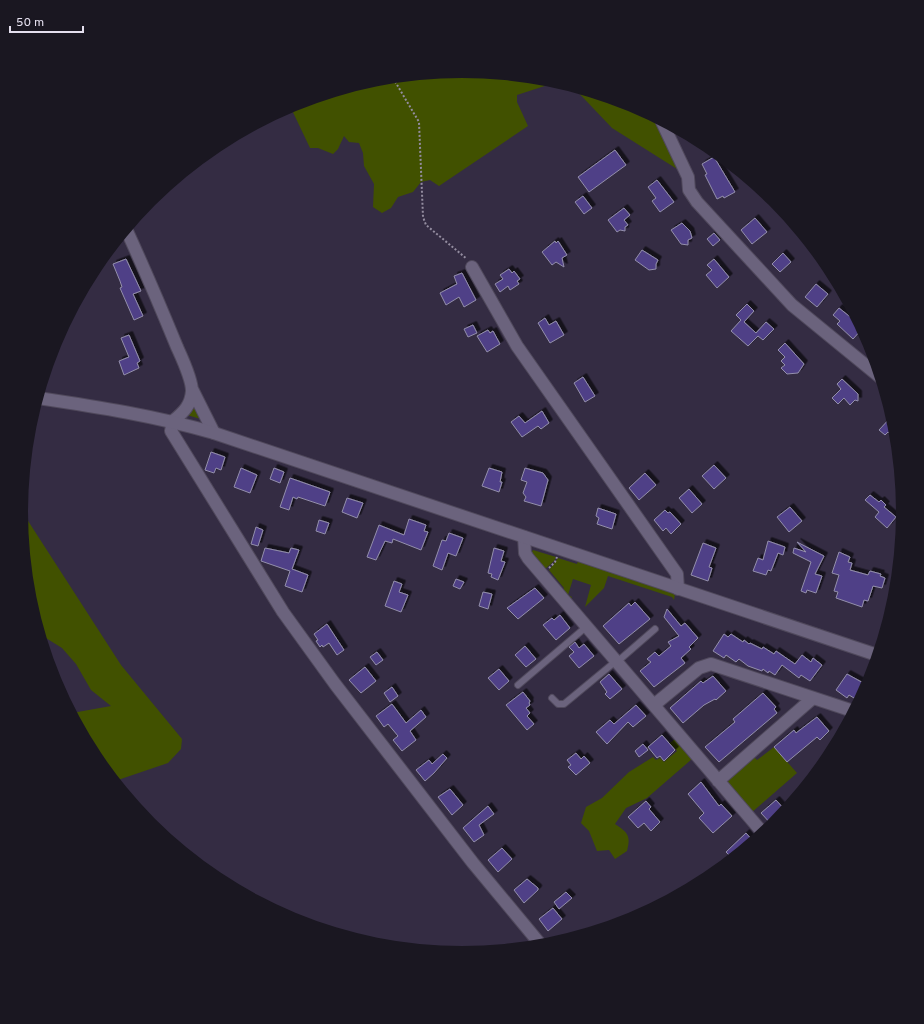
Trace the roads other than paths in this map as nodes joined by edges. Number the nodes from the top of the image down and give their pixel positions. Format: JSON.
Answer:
{"nodes":[{"id":1,"x":665,"y":129,"type":"edge"},
{"id":2,"x":129,"y":235,"type":"edge"},
{"id":3,"x":472,"y":267,"type":"road end"},
{"id":4,"x":872,"y":370,"type":"edge"},
{"id":5,"x":192,"y":389,"type":"junction"},
{"id":6,"x":43,"y":399,"type":"edge"},
{"id":7,"x":173,"y":421,"type":"junction"},
{"id":8,"x":214,"y":433,"type":"junction"},
{"id":9,"x":524,"y":537,"type":"junction"},
{"id":10,"x":678,"y":589,"type":"junction"},
{"id":11,"x":586,"y":627,"type":"junction"},
{"id":12,"x":655,"y":629,"type":"dead end"},
{"id":13,"x":872,"y":653,"type":"edge"},
{"id":14,"x":616,"y":661,"type":"junction"},
{"id":15,"x":518,"y":686,"type":"dead end"},
{"id":16,"x":552,"y":698,"type":"dead end"},
{"id":17,"x":813,"y":698,"type":"junction"},
{"id":18,"x":654,"y":705,"type":"junction"},
{"id":19,"x":848,"y":709,"type":"edge"},
{"id":20,"x":718,"y":781,"type":"junction"},
{"id":21,"x":759,"y":828,"type":"edge"},
{"id":22,"x":537,"y":939,"type":"edge"}],
"edges":[{"from":1,"to":4,"type":"street"},
{"from":2,"to":5,"type":"street"},
{"from":3,"to":10,"type":"street"},
{"from":5,"to":7,"type":"street"},
{"from":5,"to":8,"type":"street"},
{"from":6,"to":7,"type":"street"},
{"from":7,"to":8,"type":"street"},
{"from":7,"to":22,"type":"street"},
{"from":8,"to":9,"type":"street"},
{"from":9,"to":10,"type":"street"},
{"from":9,"to":11,"type":"street"},
{"from":10,"to":13,"type":"street"},
{"from":11,"to":14,"type":"street"},
{"from":11,"to":15,"type":"lane"},
{"from":12,"to":14,"type":"lane"},
{"from":14,"to":16,"type":"lane"},
{"from":14,"to":18,"type":"street"},
{"from":17,"to":18,"type":"street"},
{"from":17,"to":19,"type":"street"},
{"from":17,"to":20,"type":"street"},
{"from":18,"to":20,"type":"street"},
{"from":20,"to":21,"type":"street"}]}
